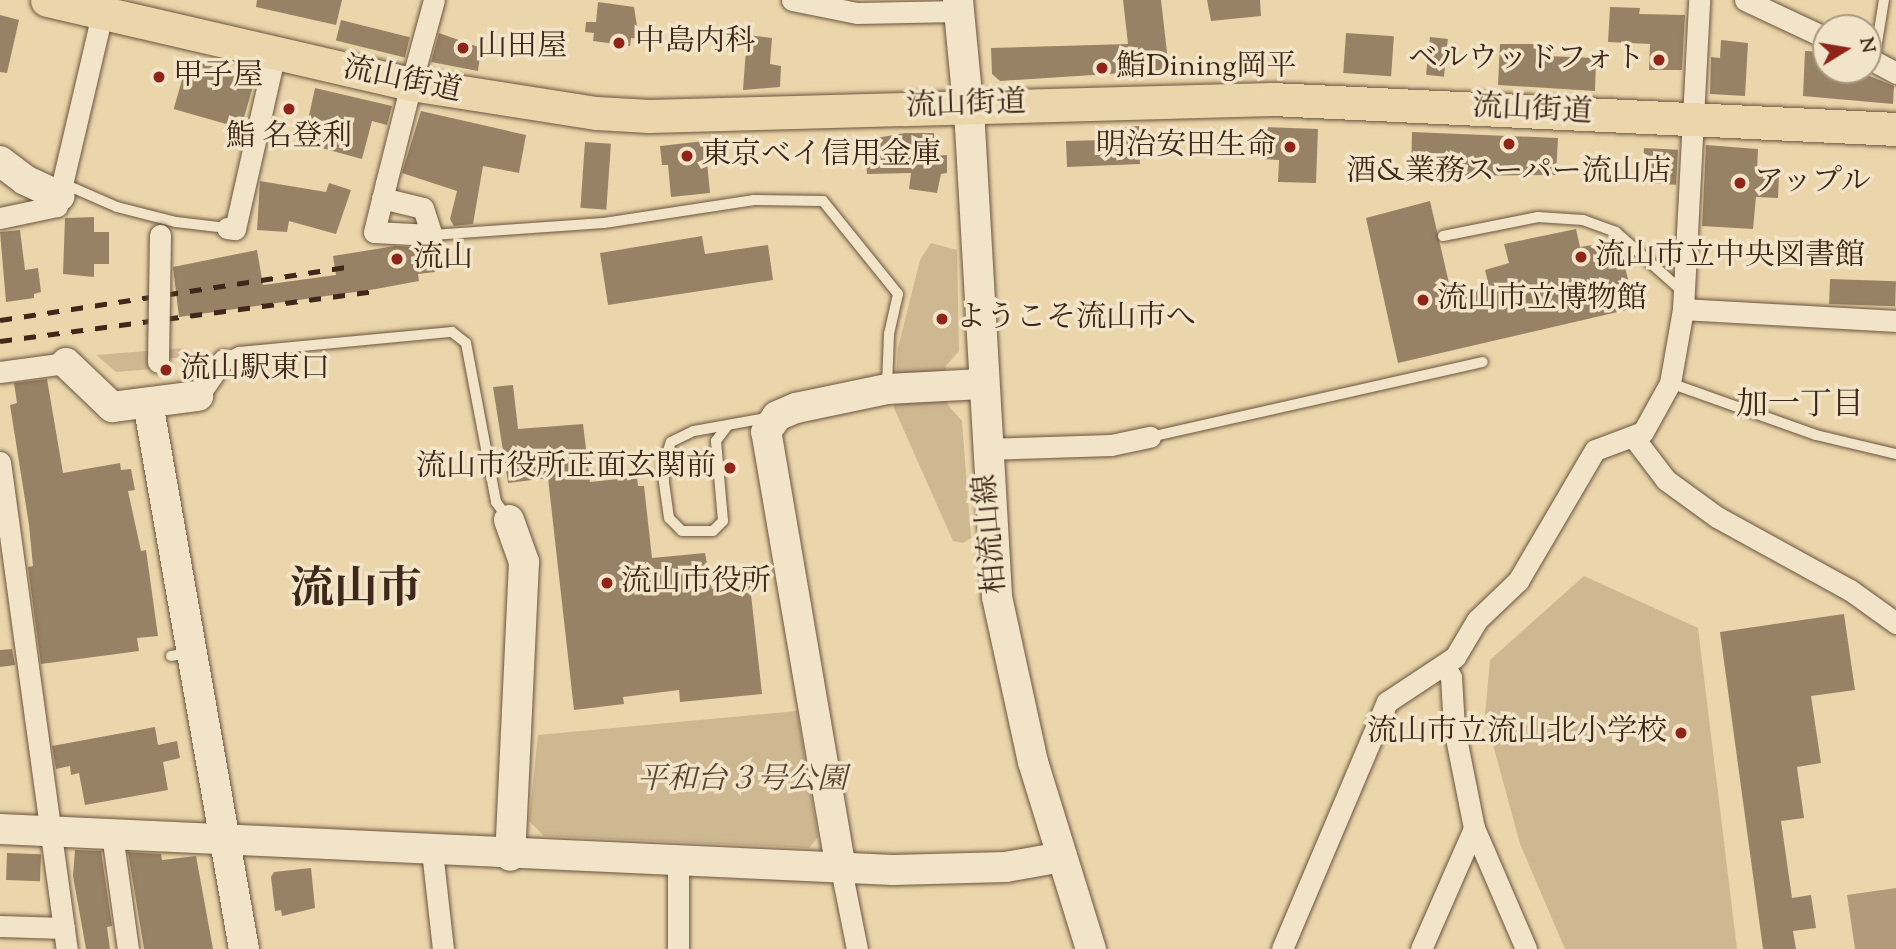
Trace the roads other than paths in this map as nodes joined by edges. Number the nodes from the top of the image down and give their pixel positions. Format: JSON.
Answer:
{"nodes":[{"id":1,"x":47,"y":0,"type":"edge"},
{"id":2,"x":433,"y":0,"type":"edge"},
{"id":3,"x":792,"y":0,"type":"edge"},
{"id":4,"x":1699,"y":0,"type":"edge"},
{"id":5,"x":1745,"y":0,"type":"edge"},
{"id":6,"x":958,"y":6,"type":"edge"},
{"id":7,"x":104,"y":7,"type":"edge"},
{"id":8,"x":1812,"y":31,"type":"edge"},
{"id":9,"x":275,"y":53,"type":"junction"},
{"id":10,"x":411,"y":84,"type":"junction"},
{"id":11,"x":968,"y":106,"type":"junction"},
{"id":12,"x":1692,"y":119,"type":"junction"},
{"id":13,"x":1896,"y":129,"type":"edge"},
{"id":14,"x":0,"y":161,"type":"edge"},
{"id":15,"x":61,"y":190,"type":"junction"},
{"id":16,"x":382,"y":198,"type":"junction"},
{"id":17,"x":0,"y":218,"type":"edge"},
{"id":18,"x":231,"y":229,"type":"joint"},
{"id":19,"x":160,"y":235,"type":"dead end"},
{"id":20,"x":432,"y":235,"type":"junction"},
{"id":21,"x":1443,"y":236,"type":"dead end"},
{"id":22,"x":1683,"y":301,"type":"junction"},
{"id":23,"x":1896,"y":321,"type":"edge"},
{"id":24,"x":223,"y":360,"type":"joint"},
{"id":25,"x":158,"y":362,"type":"dead end"},
{"id":26,"x":1483,"y":362,"type":"dead end"},
{"id":27,"x":66,"y":363,"type":"joint"},
{"id":28,"x":0,"y":372,"type":"edge"},
{"id":29,"x":1671,"y":383,"type":"junction"},
{"id":30,"x":982,"y":384,"type":"junction"},
{"id":31,"x":887,"y":389,"type":"junction"},
{"id":32,"x":198,"y":396,"type":"joint"},
{"id":33,"x":148,"y":403,"type":"junction"},
{"id":34,"x":777,"y":416,"type":"junction"},
{"id":35,"x":729,"y":425,"type":"junction"},
{"id":36,"x":1150,"y":437,"type":"joint"},
{"id":37,"x":1634,"y":438,"type":"junction"},
{"id":38,"x":985,"y":449,"type":"junction"},
{"id":39,"x":1896,"y":454,"type":"edge"},
{"id":40,"x":0,"y":462,"type":"edge"},
{"id":41,"x":509,"y":520,"type":"joint"},
{"id":42,"x":1896,"y":624,"type":"edge"},
{"id":43,"x":1445,"y":667,"type":"junction"},
{"id":44,"x":1474,"y":828,"type":"junction"},
{"id":45,"x":0,"y":829,"type":"edge"},
{"id":46,"x":51,"y":831,"type":"junction"},
{"id":47,"x":112,"y":834,"type":"junction"},
{"id":48,"x":225,"y":839,"type":"junction"},
{"id":49,"x":432,"y":852,"type":"junction"},
{"id":50,"x":510,"y":856,"type":"junction"},
{"id":51,"x":1062,"y":856,"type":"junction"},
{"id":52,"x":678,"y":863,"type":"junction"},
{"id":53,"x":841,"y":869,"type":"junction"},
{"id":54,"x":0,"y":926,"type":"edge"},
{"id":55,"x":66,"y":939,"type":"edge"},
{"id":56,"x":128,"y":949,"type":"edge"},
{"id":57,"x":244,"y":949,"type":"edge"},
{"id":58,"x":443,"y":949,"type":"edge"},
{"id":59,"x":678,"y":949,"type":"edge"},
{"id":60,"x":857,"y":949,"type":"edge"},
{"id":61,"x":1091,"y":949,"type":"edge"},
{"id":62,"x":1282,"y":949,"type":"edge"},
{"id":63,"x":1421,"y":949,"type":"edge"},
{"id":64,"x":1526,"y":949,"type":"edge"}],
"edges":[{"from":1,"to":7,"type":"main road","name":"流山街道"},
{"from":2,"to":10,"type":"street"},
{"from":3,"to":6,"type":"street"},
{"from":4,"to":12,"type":"street"},
{"from":5,"to":8,"type":"street"},
{"from":6,"to":11,"type":"street","name":"柏流山線"},
{"from":7,"to":9,"type":"main road","name":"流山街道"},
{"from":7,"to":15,"type":"street"},
{"from":9,"to":10,"type":"main road","name":"流山街道"},
{"from":9,"to":18,"type":"street"},
{"from":10,"to":11,"type":"main road","name":"流山街道"},
{"from":10,"to":16,"type":"street"},
{"from":11,"to":12,"type":"main road","name":"流山街道"},
{"from":11,"to":30,"type":"street","name":"柏流山線"},
{"from":12,"to":13,"type":"main road","name":"流山街道"},
{"from":12,"to":22,"type":"street"},
{"from":14,"to":15,"type":"street"},
{"from":15,"to":17,"type":"street"},
{"from":15,"to":18,"type":"lane"},
{"from":16,"to":20,"type":"street"},
{"from":16,"to":20,"type":"street"},
{"from":19,"to":25,"type":"street","bridge":true},
{"from":20,"to":31,"type":"lane"},
{"from":21,"to":22,"type":"lane"},
{"from":22,"to":23,"type":"street"},
{"from":22,"to":29,"type":"street"},
{"from":24,"to":32,"type":"street"},
{"from":24,"to":41,"type":"lane"},
{"from":26,"to":36,"type":"lane"},
{"from":27,"to":28,"type":"street"},
{"from":27,"to":33,"type":"street"},
{"from":29,"to":37,"type":"street"},
{"from":29,"to":39,"type":"lane"},
{"from":30,"to":31,"type":"street"},
{"from":30,"to":38,"type":"street","name":"柏流山線"},
{"from":31,"to":34,"type":"street"},
{"from":32,"to":33,"type":"street"},
{"from":33,"to":48,"type":"street"},
{"from":34,"to":35,"type":"lane"},
{"from":34,"to":53,"type":"street"},
{"from":35,"to":35,"type":"lane"},
{"from":36,"to":38,"type":"street"},
{"from":37,"to":42,"type":"street"},
{"from":37,"to":43,"type":"street"},
{"from":38,"to":51,"type":"street","name":"柏流山線"},
{"from":40,"to":46,"type":"street"},
{"from":41,"to":50,"type":"street"},
{"from":43,"to":44,"type":"street"},
{"from":43,"to":62,"type":"street"},
{"from":44,"to":63,"type":"street"},
{"from":44,"to":64,"type":"street"},
{"from":45,"to":46,"type":"street"},
{"from":46,"to":47,"type":"street"},
{"from":46,"to":55,"type":"street"},
{"from":47,"to":48,"type":"street"},
{"from":47,"to":56,"type":"street"},
{"from":48,"to":49,"type":"street"},
{"from":48,"to":57,"type":"street"},
{"from":49,"to":50,"type":"street"},
{"from":49,"to":58,"type":"street"},
{"from":50,"to":52,"type":"street"},
{"from":51,"to":53,"type":"street"},
{"from":51,"to":61,"type":"street","name":"柏流山線"},
{"from":52,"to":53,"type":"street"},
{"from":52,"to":59,"type":"street"},
{"from":53,"to":60,"type":"street"},
{"from":54,"to":55,"type":"street"}]}
